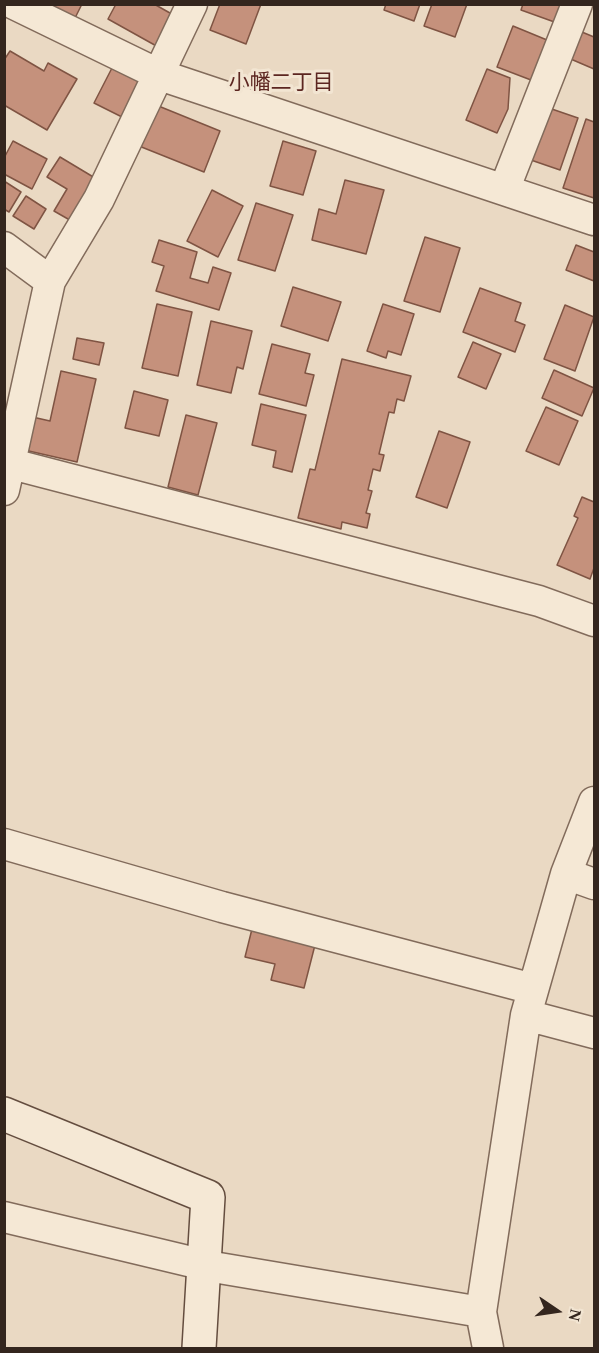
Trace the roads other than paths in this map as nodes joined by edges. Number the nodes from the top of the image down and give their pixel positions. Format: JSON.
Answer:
{"nodes":[{"id":1,"x":14,"y":4,"type":"edge"},
{"id":2,"x":192,"y":4,"type":"edge"},
{"id":3,"x":578,"y":4,"type":"edge"},
{"id":4,"x":160,"y":75,"type":"junction"},
{"id":5,"x":504,"y":190,"type":"junction"},
{"id":6,"x":594,"y":220,"type":"edge"},
{"id":7,"x":4,"y":247,"type":"edge"},
{"id":8,"x":50,"y":281,"type":"junction"},
{"id":9,"x":6,"y":472,"type":"edge"},
{"id":10,"x":594,"y":621,"type":"edge"},
{"id":11,"x":594,"y":802,"type":"edge"},
{"id":12,"x":4,"y":844,"type":"edge"},
{"id":13,"x":566,"y":874,"type":"junction"},
{"id":14,"x":594,"y":884,"type":"edge"},
{"id":15,"x":530,"y":1002,"type":"junction"},
{"id":16,"x":594,"y":1033,"type":"edge"},
{"id":17,"x":4,"y":1114,"type":"edge"},
{"id":18,"x":4,"y":1217,"type":"edge"},
{"id":19,"x":481,"y":1312,"type":"junction"},
{"id":20,"x":199,"y":1348,"type":"edge"},
{"id":21,"x":488,"y":1348,"type":"edge"}],
"edges":[{"from":1,"to":4,"type":"street"},
{"from":2,"to":4,"type":"street"},
{"from":3,"to":5,"type":"street"},
{"from":4,"to":5,"type":"street"},
{"from":4,"to":8,"type":"street"},
{"from":5,"to":6,"type":"street"},
{"from":7,"to":8,"type":"street"},
{"from":8,"to":9,"type":"street"},
{"from":9,"to":10,"type":"street"},
{"from":11,"to":13,"type":"street"},
{"from":12,"to":15,"type":"street"},
{"from":13,"to":14,"type":"street"},
{"from":13,"to":15,"type":"street"},
{"from":15,"to":16,"type":"street"},
{"from":15,"to":19,"type":"street"},
{"from":17,"to":20,"type":"street"},
{"from":18,"to":19,"type":"street"},
{"from":19,"to":21,"type":"street"}]}
